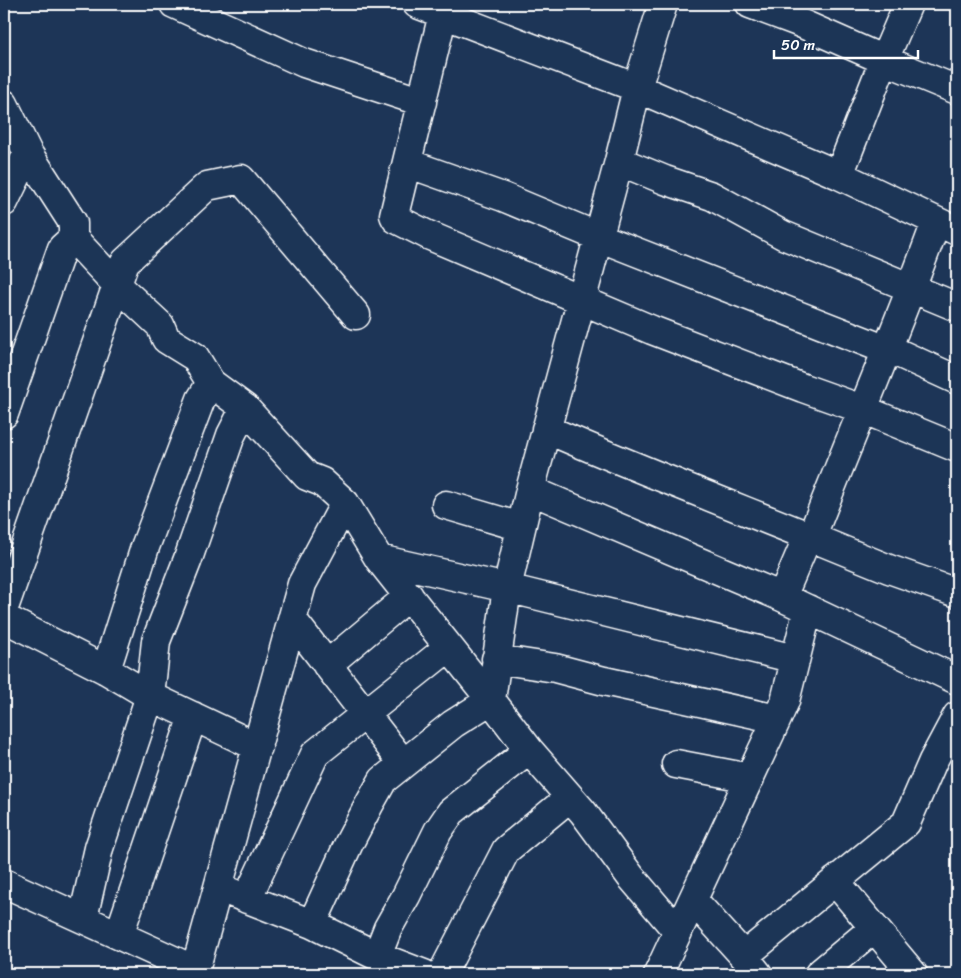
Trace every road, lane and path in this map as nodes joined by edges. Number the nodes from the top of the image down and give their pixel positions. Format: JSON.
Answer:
{"nodes":[{"id":1,"x":174,"y":4,"type":"edge"},
{"id":2,"x":418,"y":4,"type":"edge"},
{"id":3,"x":663,"y":4,"type":"edge"},
{"id":4,"x":750,"y":4,"type":"edge"},
{"id":5,"x":908,"y":4,"type":"edge"},
{"id":6,"x":442,"y":14,"type":"junction"},
{"id":7,"x":884,"y":60,"type":"junction"},
{"id":8,"x":637,"y":88,"type":"junction"},
{"id":9,"x":957,"y":90,"type":"edge"},
{"id":10,"x":422,"y":102,"type":"junction"},
{"id":11,"x":4,"y":104,"type":"edge"},
{"id":12,"x":28,"y":153,"type":"junction"},
{"id":13,"x":619,"y":161,"type":"junction"},
{"id":14,"x":407,"y":163,"type":"junction"},
{"id":15,"x":839,"y":175,"type":"junction"},
{"id":16,"x":4,"y":202,"type":"edge"},
{"id":17,"x":946,"y":227,"type":"edge"},
{"id":18,"x":598,"y":237,"type":"junction"},
{"id":19,"x":73,"y":238,"type":"junction"},
{"id":20,"x":117,"y":285,"type":"junction"},
{"id":21,"x":912,"y":288,"type":"junction"},
{"id":22,"x":581,"y":300,"type":"junction"},
{"id":23,"x":957,"y":307,"type":"edge"},
{"id":24,"x":356,"y":315,"type":"dead end"},
{"id":25,"x":887,"y":350,"type":"junction"},
{"id":26,"x":957,"y":380,"type":"edge"},
{"id":27,"x":211,"y":383,"type":"junction"},
{"id":28,"x":245,"y":408,"type":"junction"},
{"id":29,"x":862,"y":409,"type":"junction"},
{"id":30,"x":4,"y":414,"type":"edge"},
{"id":31,"x":546,"y":429,"type":"junction"},
{"id":32,"x":957,"y":448,"type":"edge"},
{"id":33,"x":530,"y":490,"type":"junction"},
{"id":34,"x":345,"y":503,"type":"junction"},
{"id":35,"x":446,"y":505,"type":"dead end"},
{"id":36,"x":522,"y":527,"type":"junction"},
{"id":37,"x":808,"y":536,"type":"junction"},
{"id":38,"x":379,"y":559,"type":"junction"},
{"id":39,"x":507,"y":588,"type":"junction"},
{"id":40,"x":957,"y":593,"type":"edge"},
{"id":41,"x":409,"y":596,"type":"junction"},
{"id":42,"x":782,"y":597,"type":"junction"},
{"id":43,"x":4,"y":608,"type":"edge"},
{"id":44,"x":808,"y":609,"type":"junction"},
{"id":45,"x":4,"y":618,"type":"edge"},
{"id":46,"x":292,"y":619,"type":"junction"},
{"id":47,"x":449,"y":647,"type":"junction"},
{"id":48,"x":496,"y":659,"type":"junction"},
{"id":49,"x":795,"y":659,"type":"junction"},
{"id":50,"x":327,"y":665,"type":"junction"},
{"id":51,"x":106,"y":670,"type":"junction"},
{"id":52,"x":957,"y":680,"type":"edge"},
{"id":53,"x":150,"y":696,"type":"junction"},
{"id":54,"x":491,"y":700,"type":"junction"},
{"id":55,"x":365,"y":714,"type":"junction"},
{"id":56,"x":193,"y":716,"type":"junction"},
{"id":57,"x":957,"y":716,"type":"edge"},
{"id":58,"x":778,"y":719,"type":"junction"},
{"id":59,"x":258,"y":746,"type":"junction"},
{"id":60,"x":529,"y":750,"type":"junction"},
{"id":61,"x":403,"y":763,"type":"junction"},
{"id":62,"x":676,"y":764,"type":"dead end"},
{"id":63,"x":750,"y":778,"type":"junction"},
{"id":64,"x":570,"y":797,"type":"junction"},
{"id":65,"x":835,"y":881,"type":"junction"},
{"id":66,"x":4,"y":883,"type":"edge"},
{"id":67,"x":218,"y":887,"type":"junction"},
{"id":68,"x":247,"y":899,"type":"junction"},
{"id":69,"x":693,"y":900,"type":"junction"},
{"id":70,"x":82,"y":918,"type":"junction"},
{"id":71,"x":312,"y":924,"type":"junction"},
{"id":72,"x":874,"y":928,"type":"junction"},
{"id":73,"x":678,"y":932,"type":"junction"},
{"id":74,"x":119,"y":936,"type":"junction"},
{"id":75,"x":377,"y":956,"type":"junction"},
{"id":76,"x":751,"y":965,"type":"edge"},
{"id":77,"x":195,"y":972,"type":"edge"},
{"id":78,"x":424,"y":974,"type":"edge"},
{"id":79,"x":442,"y":974,"type":"edge"},
{"id":80,"x":658,"y":974,"type":"edge"},
{"id":81,"x":820,"y":974,"type":"edge"},
{"id":82,"x":913,"y":974,"type":"edge"}],
"edges":[{"from":1,"to":10,"type":"street"},
{"from":2,"to":6,"type":"street"},
{"from":3,"to":8,"type":"street"},
{"from":4,"to":7,"type":"street"},
{"from":5,"to":7,"type":"street"},
{"from":6,"to":8,"type":"street"},
{"from":6,"to":10,"type":"street"},
{"from":7,"to":9,"type":"street"},
{"from":7,"to":15,"type":"street"},
{"from":8,"to":13,"type":"street"},
{"from":8,"to":15,"type":"street"},
{"from":10,"to":14,"type":"street"},
{"from":11,"to":12,"type":"street"},
{"from":12,"to":16,"type":"street"},
{"from":12,"to":19,"type":"street"},
{"from":13,"to":18,"type":"street"},
{"from":13,"to":21,"type":"street"},
{"from":14,"to":18,"type":"street"},
{"from":14,"to":22,"type":"street"},
{"from":15,"to":17,"type":"street"},
{"from":17,"to":21,"type":"street"},
{"from":18,"to":22,"type":"street"},
{"from":18,"to":25,"type":"street"},
{"from":19,"to":20,"type":"street"},
{"from":19,"to":30,"type":"street"},
{"from":20,"to":24,"type":"street"},
{"from":20,"to":27,"type":"street"},
{"from":20,"to":43,"type":"street"},
{"from":21,"to":23,"type":"street"},
{"from":21,"to":25,"type":"street"},
{"from":22,"to":29,"type":"street"},
{"from":22,"to":31,"type":"street"},
{"from":25,"to":26,"type":"street"},
{"from":25,"to":29,"type":"street"},
{"from":27,"to":28,"type":"street"},
{"from":27,"to":51,"type":"street"},
{"from":28,"to":34,"type":"street"},
{"from":28,"to":53,"type":"street"},
{"from":29,"to":32,"type":"street"},
{"from":29,"to":37,"type":"street"},
{"from":31,"to":33,"type":"street"},
{"from":31,"to":37,"type":"street"},
{"from":33,"to":36,"type":"street"},
{"from":33,"to":42,"type":"street"},
{"from":34,"to":38,"type":"street"},
{"from":34,"to":46,"type":"street"},
{"from":35,"to":36,"type":"street"},
{"from":36,"to":39,"type":"street"},
{"from":37,"to":40,"type":"street"},
{"from":37,"to":42,"type":"street"},
{"from":38,"to":39,"type":"street"},
{"from":38,"to":41,"type":"street"},
{"from":39,"to":48,"type":"street"},
{"from":39,"to":49,"type":"street"},
{"from":41,"to":47,"type":"street"},
{"from":41,"to":50,"type":"street"},
{"from":42,"to":44,"type":"street"},
{"from":44,"to":49,"type":"street"},
{"from":44,"to":52,"type":"street"},
{"from":45,"to":51,"type":"street"},
{"from":46,"to":50,"type":"street"},
{"from":46,"to":59,"type":"street"},
{"from":47,"to":54,"type":"street"},
{"from":47,"to":55,"type":"street"},
{"from":48,"to":54,"type":"street"},
{"from":48,"to":58,"type":"street"},
{"from":49,"to":58,"type":"street"},
{"from":50,"to":55,"type":"street"},
{"from":51,"to":53,"type":"street"},
{"from":53,"to":56,"type":"street"},
{"from":53,"to":70,"type":"street"},
{"from":54,"to":60,"type":"street"},
{"from":54,"to":61,"type":"street"},
{"from":55,"to":61,"type":"street"},
{"from":55,"to":68,"type":"street"},
{"from":56,"to":59,"type":"street"},
{"from":56,"to":74,"type":"street"},
{"from":57,"to":65,"type":"street"},
{"from":58,"to":63,"type":"street"},
{"from":59,"to":67,"type":"street"},
{"from":60,"to":64,"type":"street"},
{"from":60,"to":75,"type":"street"},
{"from":61,"to":71,"type":"street"},
{"from":62,"to":63,"type":"street"},
{"from":63,"to":69,"type":"street"},
{"from":64,"to":73,"type":"street"},
{"from":64,"to":79,"type":"street"},
{"from":65,"to":72,"type":"street"},
{"from":65,"to":76,"type":"street"},
{"from":66,"to":70,"type":"street"},
{"from":67,"to":68,"type":"street"},
{"from":67,"to":77,"type":"street"},
{"from":68,"to":71,"type":"street"},
{"from":69,"to":73,"type":"street"},
{"from":69,"to":76,"type":"street"},
{"from":70,"to":74,"type":"street"},
{"from":71,"to":75,"type":"street"},
{"from":72,"to":81,"type":"street"},
{"from":72,"to":82,"type":"street"},
{"from":73,"to":80,"type":"street"},
{"from":74,"to":77,"type":"street"},
{"from":75,"to":78,"type":"street"}]}
